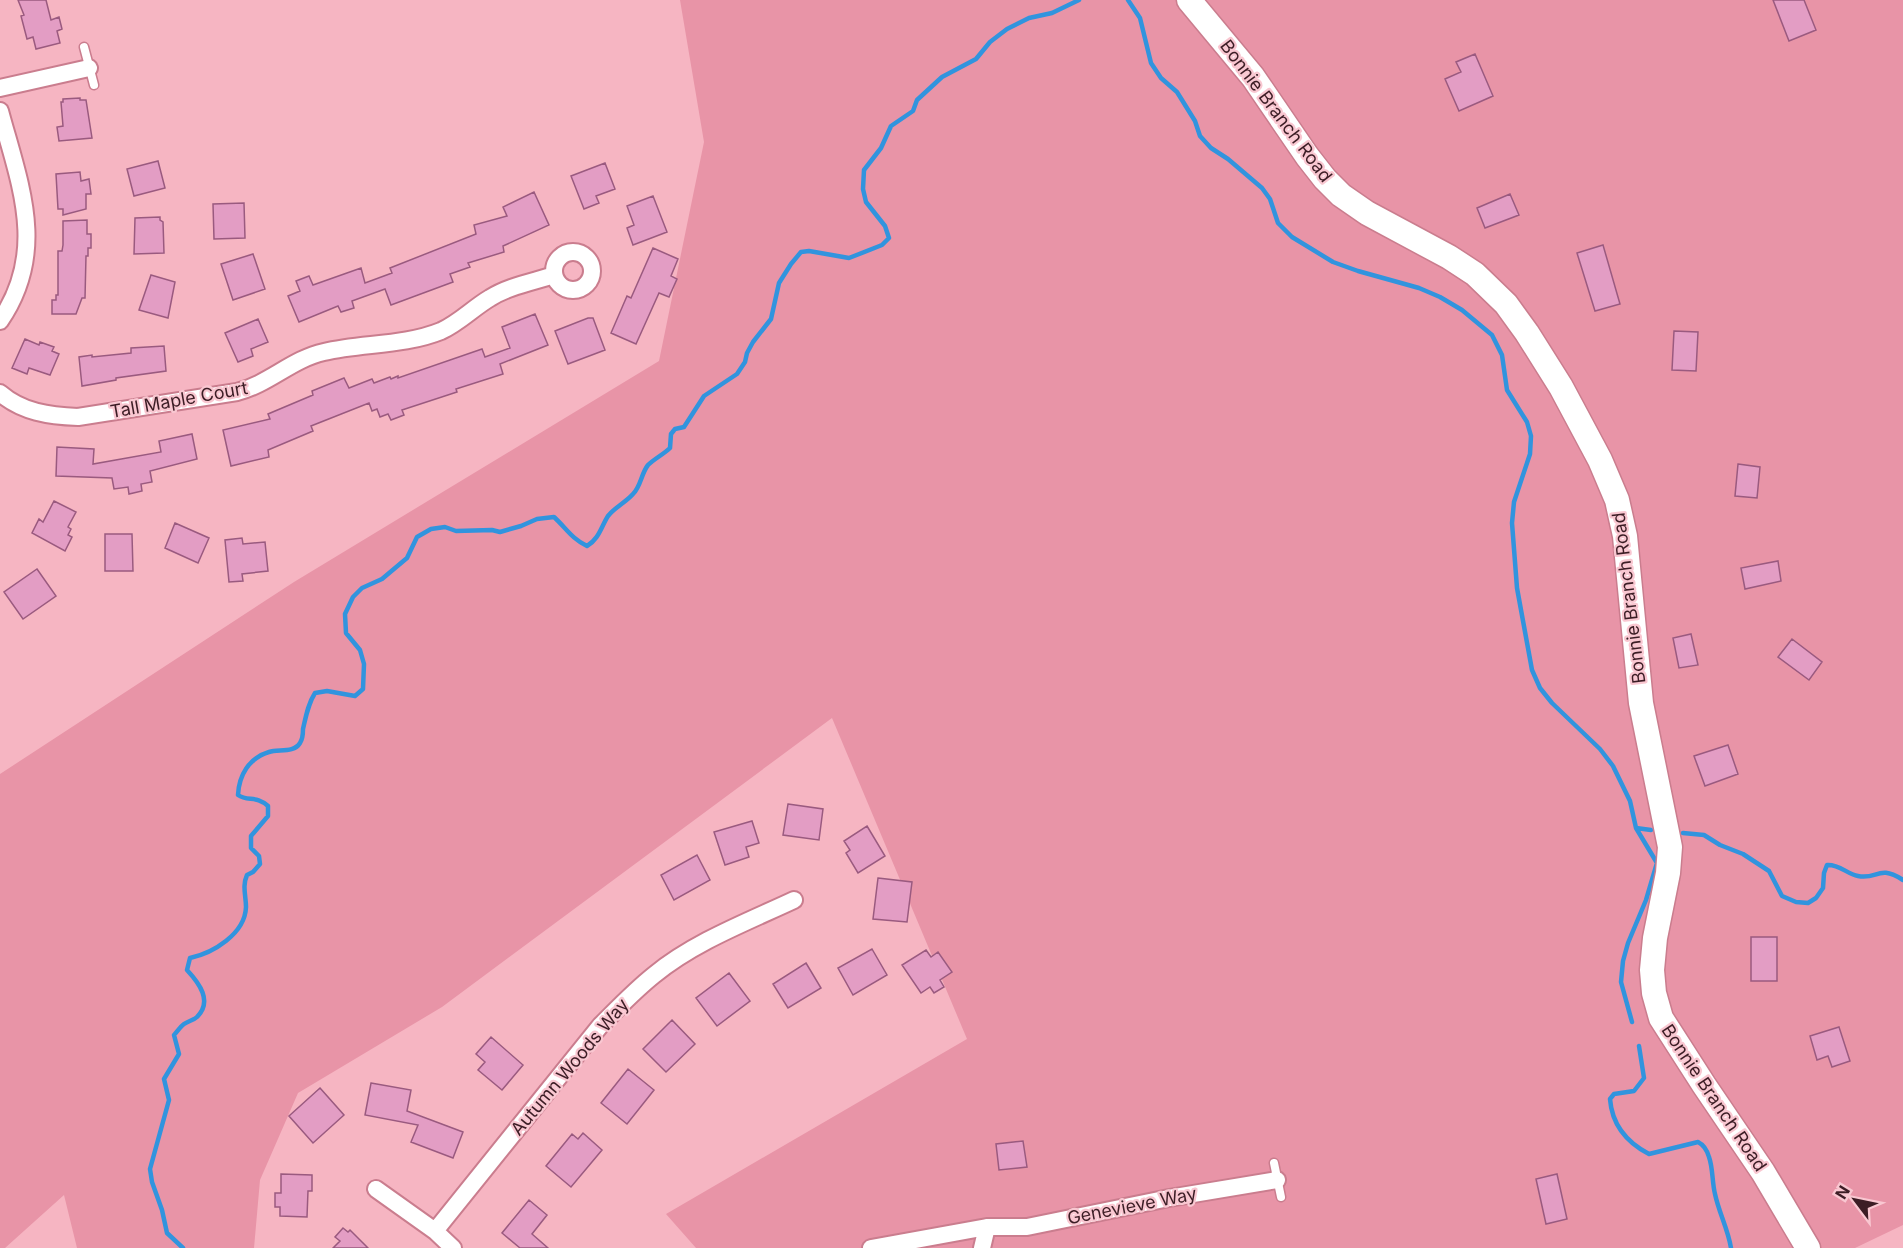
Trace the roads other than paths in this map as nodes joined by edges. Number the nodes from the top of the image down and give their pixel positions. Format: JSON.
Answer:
{"nodes":[{"id":1,"x":1189,"y":0,"type":"edge"},
{"id":2,"x":84,"y":47,"type":"dead end"},
{"id":3,"x":89,"y":68,"type":"junction"},
{"id":4,"x":94,"y":85,"type":"dead end"},
{"id":5,"x":0,"y":88,"type":"edge"},
{"id":6,"x":0,"y":111,"type":"edge"},
{"id":7,"x":555,"y":276,"type":"dead end"},
{"id":8,"x":0,"y":321,"type":"edge"},
{"id":9,"x":0,"y":393,"type":"edge"},
{"id":10,"x":794,"y":900,"type":"dead end"},
{"id":11,"x":1276,"y":1172,"type":"joint"},
{"id":12,"x":376,"y":1189,"type":"dead end"},
{"id":13,"x":1281,"y":1197,"type":"dead end"},
{"id":14,"x":987,"y":1227,"type":"junction"},
{"id":15,"x":435,"y":1231,"type":"junction"},
{"id":16,"x":453,"y":1248,"type":"edge"},
{"id":17,"x":871,"y":1248,"type":"edge"},
{"id":18,"x":982,"y":1248,"type":"edge"},
{"id":19,"x":1808,"y":1248,"type":"edge"}],
"edges":[{"from":1,"to":19,"type":"street","name":"Bonnie Branch Road"},
{"from":2,"to":3,"type":"lane"},
{"from":3,"to":4,"type":"lane"},
{"from":3,"to":5,"type":"street"},
{"from":6,"to":8,"type":"street"},
{"from":7,"to":9,"type":"street","name":"Tall Maple Court"},
{"from":10,"to":15,"type":"street","name":"Autumn Woods Way"},
{"from":11,"to":13,"type":"lane"},
{"from":11,"to":14,"type":"street","name":"Genevieve Way"},
{"from":12,"to":15,"type":"street"},
{"from":14,"to":17,"type":"street","name":"Genevieve Way"},
{"from":14,"to":18,"type":"street"},
{"from":15,"to":16,"type":"street"}]}
